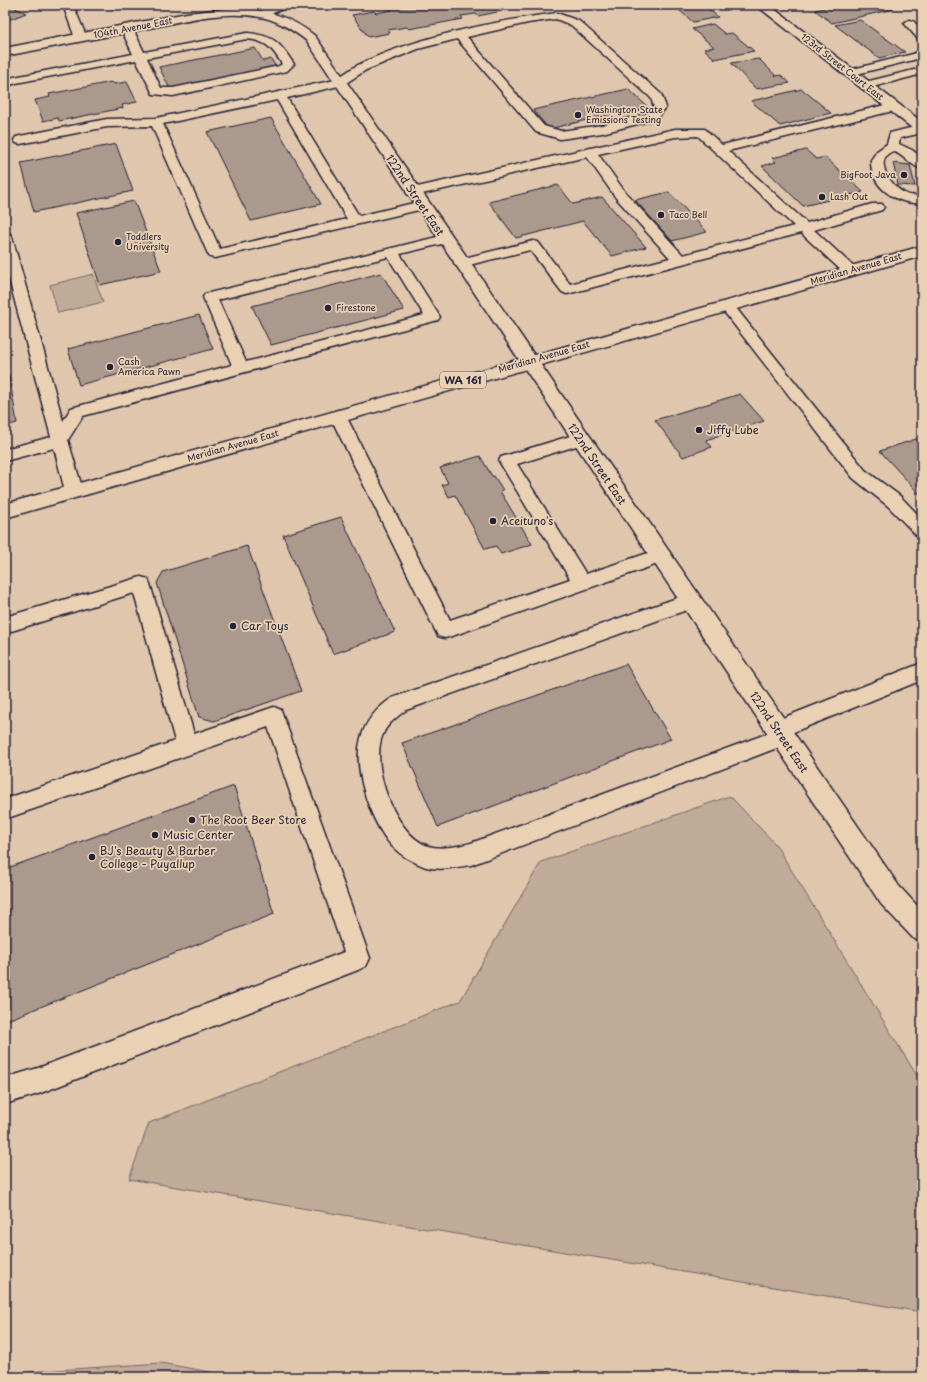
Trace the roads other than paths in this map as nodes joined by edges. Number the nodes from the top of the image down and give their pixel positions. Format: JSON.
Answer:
{"nodes":[{"id":1,"x":68,"y":5,"type":"edge"},
{"id":2,"x":283,"y":5,"type":"edge"},
{"id":3,"x":762,"y":5,"type":"edge"},
{"id":4,"x":262,"y":14,"type":"junction"},
{"id":5,"x":909,"y":23,"type":"dead end"},
{"id":6,"x":126,"y":29,"type":"junction"},
{"id":7,"x":460,"y":35,"type":"junction"},
{"id":8,"x":922,"y":37,"type":"edge"},
{"id":9,"x":81,"y":38,"type":"junction"},
{"id":10,"x":5,"y":52,"type":"edge"},
{"id":11,"x":922,"y":52,"type":"edge"},
{"id":12,"x":140,"y":56,"type":"junction"},
{"id":13,"x":916,"y":72,"type":"edge"},
{"id":14,"x":849,"y":73,"type":"junction"},
{"id":15,"x":922,"y":82,"type":"edge"},
{"id":16,"x":5,"y":83,"type":"edge"},
{"id":17,"x":339,"y":83,"type":"junction"},
{"id":18,"x":865,"y":85,"type":"junction"},
{"id":19,"x":280,"y":95,"type":"junction"},
{"id":20,"x":894,"y":107,"type":"junction"},
{"id":21,"x":156,"y":122,"type":"junction"},
{"id":22,"x":922,"y":129,"type":"edge"},
{"id":23,"x":20,"y":140,"type":"dead end"},
{"id":24,"x":893,"y":146,"type":"junction"},
{"id":25,"x":719,"y":149,"type":"junction"},
{"id":26,"x":590,"y":152,"type":"junction"},
{"id":27,"x":922,"y":165,"type":"edge"},
{"id":28,"x":418,"y":198,"type":"junction"},
{"id":29,"x":922,"y":199,"type":"edge"},
{"id":30,"x":877,"y":207,"type":"dead end"},
{"id":31,"x":355,"y":220,"type":"junction"},
{"id":32,"x":804,"y":228,"type":"junction"},
{"id":33,"x":5,"y":237,"type":"edge"},
{"id":34,"x":445,"y":239,"type":"junction"},
{"id":35,"x":922,"y":250,"type":"edge"},
{"id":36,"x":392,"y":252,"type":"junction"},
{"id":37,"x":680,"y":260,"type":"junction"},
{"id":38,"x":461,"y":263,"type":"junction"},
{"id":39,"x":850,"y":271,"type":"junction"},
{"id":40,"x":10,"y":274,"type":"edge"},
{"id":41,"x":727,"y":306,"type":"junction"},
{"id":42,"x":529,"y":362,"type":"junction"},
{"id":43,"x":241,"y":368,"type":"junction"},
{"id":44,"x":338,"y":416,"type":"junction"},
{"id":45,"x":580,"y":439,"type":"junction"},
{"id":46,"x":60,"y":440,"type":"junction"},
{"id":47,"x":5,"y":455,"type":"edge"},
{"id":48,"x":74,"y":491,"type":"junction"},
{"id":49,"x":5,"y":511,"type":"edge"},
{"id":50,"x":922,"y":530,"type":"edge"},
{"id":51,"x":660,"y":556,"type":"junction"},
{"id":52,"x":582,"y":583,"type":"junction"},
{"id":53,"x":691,"y":601,"type":"junction"},
{"id":54,"x":5,"y":625,"type":"edge"},
{"id":55,"x":922,"y":671,"type":"edge"},
{"id":56,"x":780,"y":733,"type":"junction"},
{"id":57,"x":187,"y":746,"type":"junction"},
{"id":58,"x":5,"y":809,"type":"edge"},
{"id":59,"x":922,"y":929,"type":"edge"},
{"id":60,"x":5,"y":1091,"type":"edge"}],
"edges":[{"from":1,"to":9,"type":"lane"},
{"from":2,"to":4,"type":"lane"},
{"from":3,"to":14,"type":"street","name":"123rd Street Court East"},
{"from":4,"to":6,"type":"street","name":"104th Avenue East"},
{"from":4,"to":17,"type":"street","name":"122nd Street East"},
{"from":5,"to":8,"type":"lane"},
{"from":6,"to":9,"type":"street","name":"104th Avenue East"},
{"from":6,"to":12,"type":"lane"},
{"from":7,"to":7,"type":"lane"},
{"from":7,"to":17,"type":"lane"},
{"from":9,"to":10,"type":"street","name":"104th Avenue East"},
{"from":11,"to":14,"type":"lane"},
{"from":12,"to":12,"type":"lane"},
{"from":12,"to":16,"type":"lane"},
{"from":13,"to":15,"type":"lane"},
{"from":13,"to":18,"type":"lane"},
{"from":14,"to":18,"type":"street","name":"123rd Street Court East"},
{"from":17,"to":19,"type":"lane"},
{"from":17,"to":28,"type":"street","name":"122nd Street East"},
{"from":18,"to":20,"type":"street","name":"123rd Street Court East"},
{"from":19,"to":21,"type":"lane"},
{"from":19,"to":31,"type":"lane"},
{"from":20,"to":22,"type":"street","name":"123rd Street Court East"},
{"from":20,"to":25,"type":"lane"},
{"from":21,"to":23,"type":"lane"},
{"from":21,"to":31,"type":"lane"},
{"from":22,"to":24,"type":"lane"},
{"from":24,"to":27,"type":"lane"},
{"from":24,"to":29,"type":"lane"},
{"from":25,"to":26,"type":"lane"},
{"from":25,"to":32,"type":"lane"},
{"from":26,"to":28,"type":"lane"},
{"from":26,"to":37,"type":"lane"},
{"from":28,"to":31,"type":"lane"},
{"from":28,"to":34,"type":"street","name":"122nd Street East"},
{"from":30,"to":32,"type":"lane"},
{"from":32,"to":37,"type":"lane"},
{"from":32,"to":39,"type":"lane"},
{"from":33,"to":40,"type":"lane"},
{"from":34,"to":36,"type":"lane"},
{"from":34,"to":38,"type":"street","name":"122nd Street East"},
{"from":35,"to":39,"type":"street","name":"Meridian Avenue East","number":"WA 161"},
{"from":36,"to":43,"type":"lane"},
{"from":36,"to":43,"type":"lane"},
{"from":37,"to":38,"type":"lane"},
{"from":38,"to":42,"type":"street","name":"122nd Street East"},
{"from":39,"to":41,"type":"street","name":"Meridian Avenue East","number":"WA 161"},
{"from":40,"to":46,"type":"lane"},
{"from":41,"to":42,"type":"street","name":"Meridian Avenue East","number":"WA 161"},
{"from":41,"to":50,"type":"lane"},
{"from":42,"to":44,"type":"street","name":"Meridian Avenue East","number":"WA 161"},
{"from":42,"to":45,"type":"street","name":"122nd Street East"},
{"from":43,"to":46,"type":"lane"},
{"from":44,"to":48,"type":"street","name":"Meridian Avenue East","number":"WA 161"},
{"from":44,"to":52,"type":"lane"},
{"from":45,"to":51,"type":"street","name":"122nd Street East"},
{"from":45,"to":52,"type":"lane"},
{"from":46,"to":47,"type":"lane"},
{"from":46,"to":48,"type":"lane"},
{"from":48,"to":49,"type":"street","name":"Meridian Avenue East","number":"WA 161"},
{"from":51,"to":52,"type":"lane"},
{"from":51,"to":53,"type":"street","name":"122nd Street East"},
{"from":53,"to":56,"type":"street","name":"122nd Street East"},
{"from":53,"to":56,"type":"lane"},
{"from":54,"to":57,"type":"lane"},
{"from":55,"to":56,"type":"lane"},
{"from":56,"to":59,"type":"street","name":"122nd Street East"},
{"from":57,"to":58,"type":"lane"},
{"from":57,"to":60,"type":"lane"}]}
